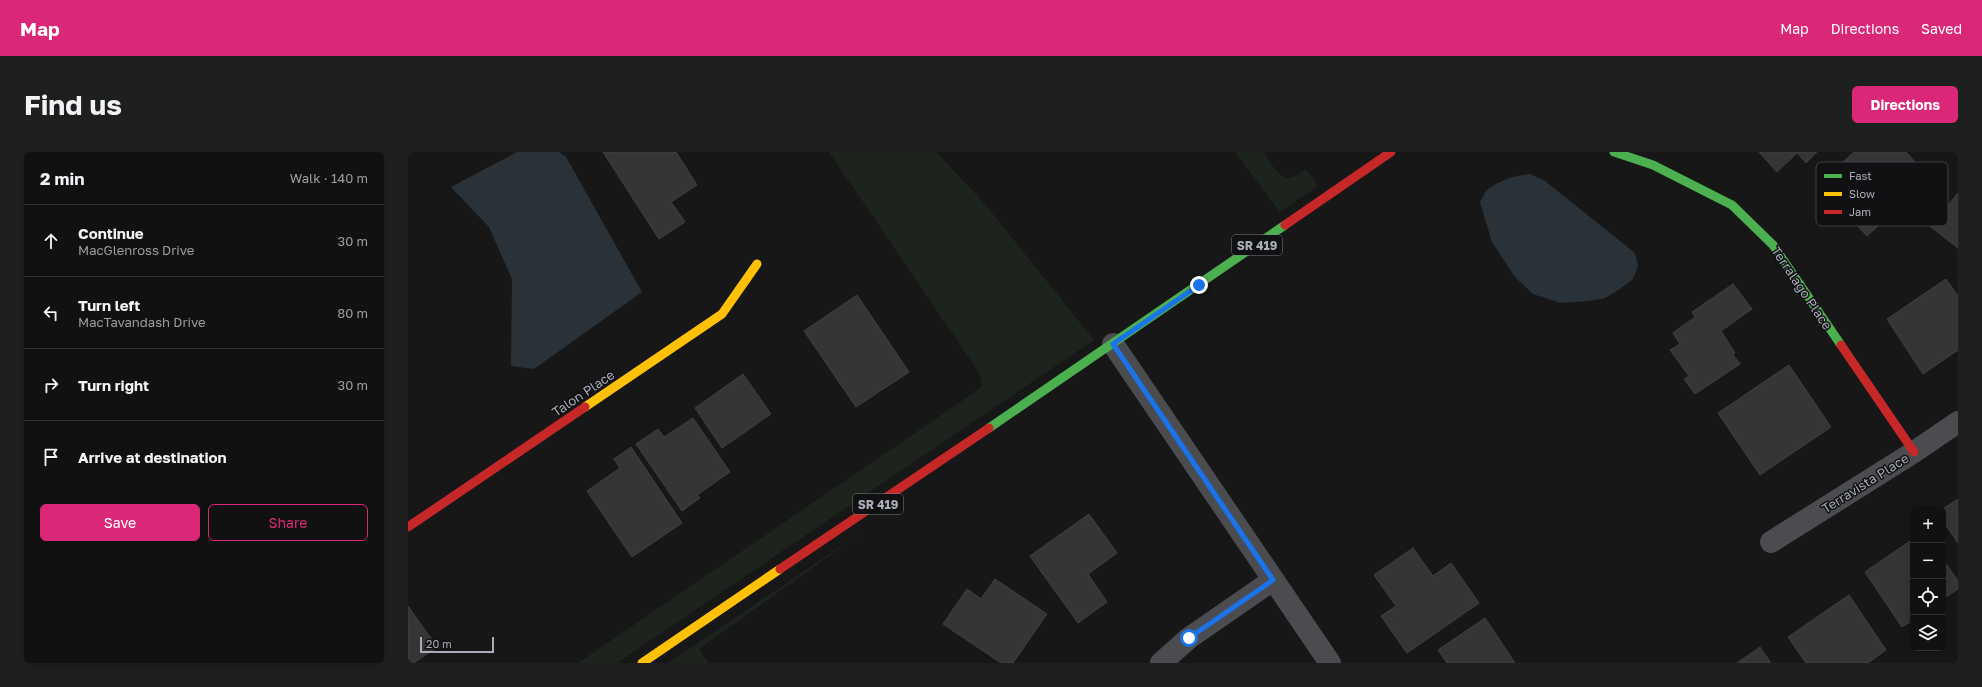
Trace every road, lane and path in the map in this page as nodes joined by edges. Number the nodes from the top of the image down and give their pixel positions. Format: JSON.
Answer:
{"nodes":[{"id":1,"x":1391,"y":152,"type":"edge"},
{"id":2,"x":1614,"y":152,"type":"edge"},
{"id":3,"x":1650,"y":159,"type":"edge"},
{"id":4,"x":757,"y":264,"type":"dead end"},
{"id":5,"x":1113,"y":344,"type":"junction"},
{"id":6,"x":1958,"y":422,"type":"edge"},
{"id":7,"x":1914,"y":452,"type":"junction"},
{"id":8,"x":408,"y":527,"type":"edge"},
{"id":9,"x":1771,"y":542,"type":"dead end"},
{"id":10,"x":1273,"y":580,"type":"junction"},
{"id":11,"x":642,"y":663,"type":"edge"},
{"id":12,"x":1161,"y":663,"type":"edge"},
{"id":13,"x":1330,"y":663,"type":"edge"}],
"edges":[{"from":1,"to":5,"type":"main road","number":"SR 419"},
{"from":2,"to":3,"type":"main road","name":"Terralago Place"},
{"from":3,"to":7,"type":"main road","name":"Terralago Place"},
{"from":4,"to":8,"type":"main road","name":"Talon Place"},
{"from":5,"to":10,"type":"street"},
{"from":5,"to":11,"type":"main road","number":"SR 419"},
{"from":6,"to":7,"type":"street","name":"Terravista Place"},
{"from":7,"to":9,"type":"street","name":"Terravista Place"},
{"from":10,"to":12,"type":"street"},
{"from":10,"to":13,"type":"street"}]}
